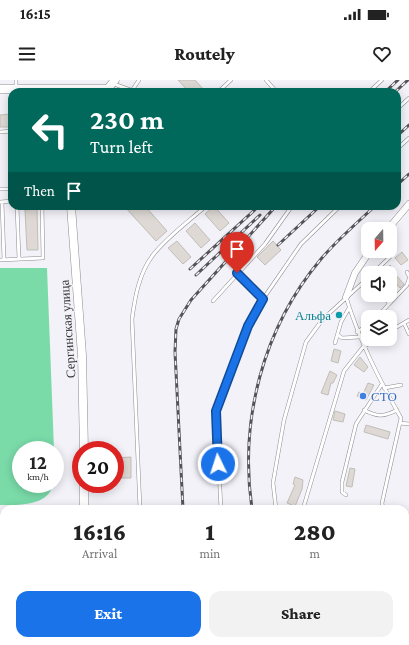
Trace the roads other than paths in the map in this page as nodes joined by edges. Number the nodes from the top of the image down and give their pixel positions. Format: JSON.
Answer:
{"nodes":[{"id":1,"x":231,"y":80,"type":"edge"},
{"id":2,"x":266,"y":80,"type":"edge"},
{"id":3,"x":382,"y":80,"type":"edge"},
{"id":4,"x":16,"y":84,"type":"edge"},
{"id":5,"x":110,"y":87,"type":"edge"},
{"id":6,"x":222,"y":88,"type":"edge"},
{"id":7,"x":273,"y":88,"type":"edge"},
{"id":8,"x":373,"y":88,"type":"edge"},
{"id":9,"x":0,"y":89,"type":"edge"},
{"id":10,"x":409,"y":98,"type":"edge"},
{"id":11,"x":401,"y":105,"type":"edge"},
{"id":12,"x":409,"y":138,"type":"edge"},
{"id":13,"x":401,"y":146,"type":"edge"},
{"id":14,"x":1,"y":202,"type":"edge"},
{"id":15,"x":409,"y":204,"type":"edge"},
{"id":16,"x":17,"y":210,"type":"edge"},
{"id":17,"x":42,"y":210,"type":"edge"},
{"id":18,"x":71,"y":210,"type":"edge"},
{"id":19,"x":202,"y":210,"type":"edge"},
{"id":20,"x":289,"y":210,"type":"edge"},
{"id":21,"x":336,"y":210,"type":"edge"},
{"id":22,"x":394,"y":222,"type":"edge"},
{"id":23,"x":365,"y":258,"type":"edge"},
{"id":24,"x":389,"y":258,"type":"edge"},
{"id":25,"x":19,"y":259,"type":"junction"},
{"id":26,"x":2,"y":260,"type":"edge"},
{"id":27,"x":380,"y":266,"type":"edge"},
{"id":28,"x":407,"y":272,"type":"dead end"},
{"id":29,"x":237,"y":273,"type":"junction"},
{"id":30,"x":409,"y":278,"type":"edge"},
{"id":31,"x":350,"y":282,"type":"junction"},
{"id":32,"x":360,"y":284,"type":"joint"},
{"id":33,"x":346,"y":297,"type":"junction"},
{"id":34,"x":263,"y":299,"type":"junction"},
{"id":35,"x":213,"y":301,"type":"dead end"},
{"id":36,"x":389,"y":304,"type":"joint"},
{"id":37,"x":349,"y":308,"type":"junction"},
{"id":38,"x":383,"y":310,"type":"edge"},
{"id":39,"x":409,"y":320,"type":"edge"},
{"id":40,"x":404,"y":323,"type":"junction"},
{"id":41,"x":397,"y":327,"type":"edge"},
{"id":42,"x":361,"y":329,"type":"edge"},
{"id":43,"x":357,"y":332,"type":"junction"},
{"id":44,"x":409,"y":334,"type":"edge"},
{"id":45,"x":338,"y":335,"type":"junction"},
{"id":46,"x":359,"y":337,"type":"junction"},
{"id":47,"x":335,"y":343,"type":"dead end"},
{"id":48,"x":363,"y":347,"type":"junction"},
{"id":49,"x":382,"y":384,"type":"junction"},
{"id":50,"x":401,"y":385,"type":"dead end"},
{"id":51,"x":384,"y":388,"type":"junction"},
{"id":52,"x":364,"y":410,"type":"junction"},
{"id":53,"x":397,"y":410,"type":"junction"},
{"id":54,"x":400,"y":423,"type":"junction"},
{"id":55,"x":409,"y":424,"type":"edge"},
{"id":56,"x":84,"y":441,"type":"edge"},
{"id":57,"x":84,"y":493,"type":"edge"},
{"id":58,"x":346,"y":494,"type":"dead end"},
{"id":59,"x":84,"y":505,"type":"edge"},
{"id":60,"x":140,"y":505,"type":"edge"},
{"id":61,"x":221,"y":505,"type":"edge"},
{"id":62,"x":276,"y":505,"type":"edge"},
{"id":63,"x":304,"y":505,"type":"edge"},
{"id":64,"x":382,"y":505,"type":"edge"}],
"edges":[{"from":1,"to":6,"type":"lane"},
{"from":2,"to":7,"type":"lane"},
{"from":3,"to":8,"type":"lane"},
{"from":4,"to":5,"type":"main road"},
{"from":4,"to":9,"type":"main road"},
{"from":10,"to":11,"type":"lane"},
{"from":12,"to":13,"type":"lane"},
{"from":14,"to":26,"type":"lane"},
{"from":15,"to":22,"type":"street"},
{"from":16,"to":25,"type":"lane"},
{"from":17,"to":25,"type":"lane"},
{"from":18,"to":56,"type":"main road","name":"Сергинская улица"},
{"from":19,"to":60,"type":"lane"},
{"from":20,"to":29,"type":"lane"},
{"from":21,"to":34,"type":"lane"},
{"from":23,"to":31,"type":"street"},
{"from":24,"to":27,"type":"lane"},
{"from":25,"to":26,"type":"lane"},
{"from":28,"to":30,"type":"lane"},
{"from":29,"to":34,"type":"lane"},
{"from":29,"to":35,"type":"lane"},
{"from":30,"to":36,"type":"lane"},
{"from":31,"to":32,"type":"lane"},
{"from":31,"to":33,"type":"street"},
{"from":32,"to":33,"type":"lane"},
{"from":33,"to":37,"type":"lane"},
{"from":33,"to":62,"type":"lane"},
{"from":34,"to":61,"type":"lane"},
{"from":36,"to":38,"type":"lane"},
{"from":37,"to":43,"type":"lane"},
{"from":37,"to":45,"type":"lane"},
{"from":39,"to":40,"type":"lane"},
{"from":40,"to":41,"type":"lane"},
{"from":40,"to":44,"type":"lane"},
{"from":42,"to":43,"type":"lane"},
{"from":43,"to":46,"type":"lane"},
{"from":45,"to":46,"type":"lane"},
{"from":45,"to":47,"type":"lane"},
{"from":46,"to":48,"type":"lane"},
{"from":48,"to":49,"type":"lane"},
{"from":48,"to":63,"type":"lane"},
{"from":49,"to":51,"type":"lane"},
{"from":49,"to":52,"type":"lane"},
{"from":50,"to":51,"type":"lane"},
{"from":51,"to":53,"type":"lane"},
{"from":52,"to":53,"type":"lane"},
{"from":52,"to":58,"type":"lane"},
{"from":53,"to":54,"type":"lane"},
{"from":54,"to":55,"type":"lane"},
{"from":54,"to":64,"type":"lane"},
{"from":57,"to":59,"type":"main road"}]}
